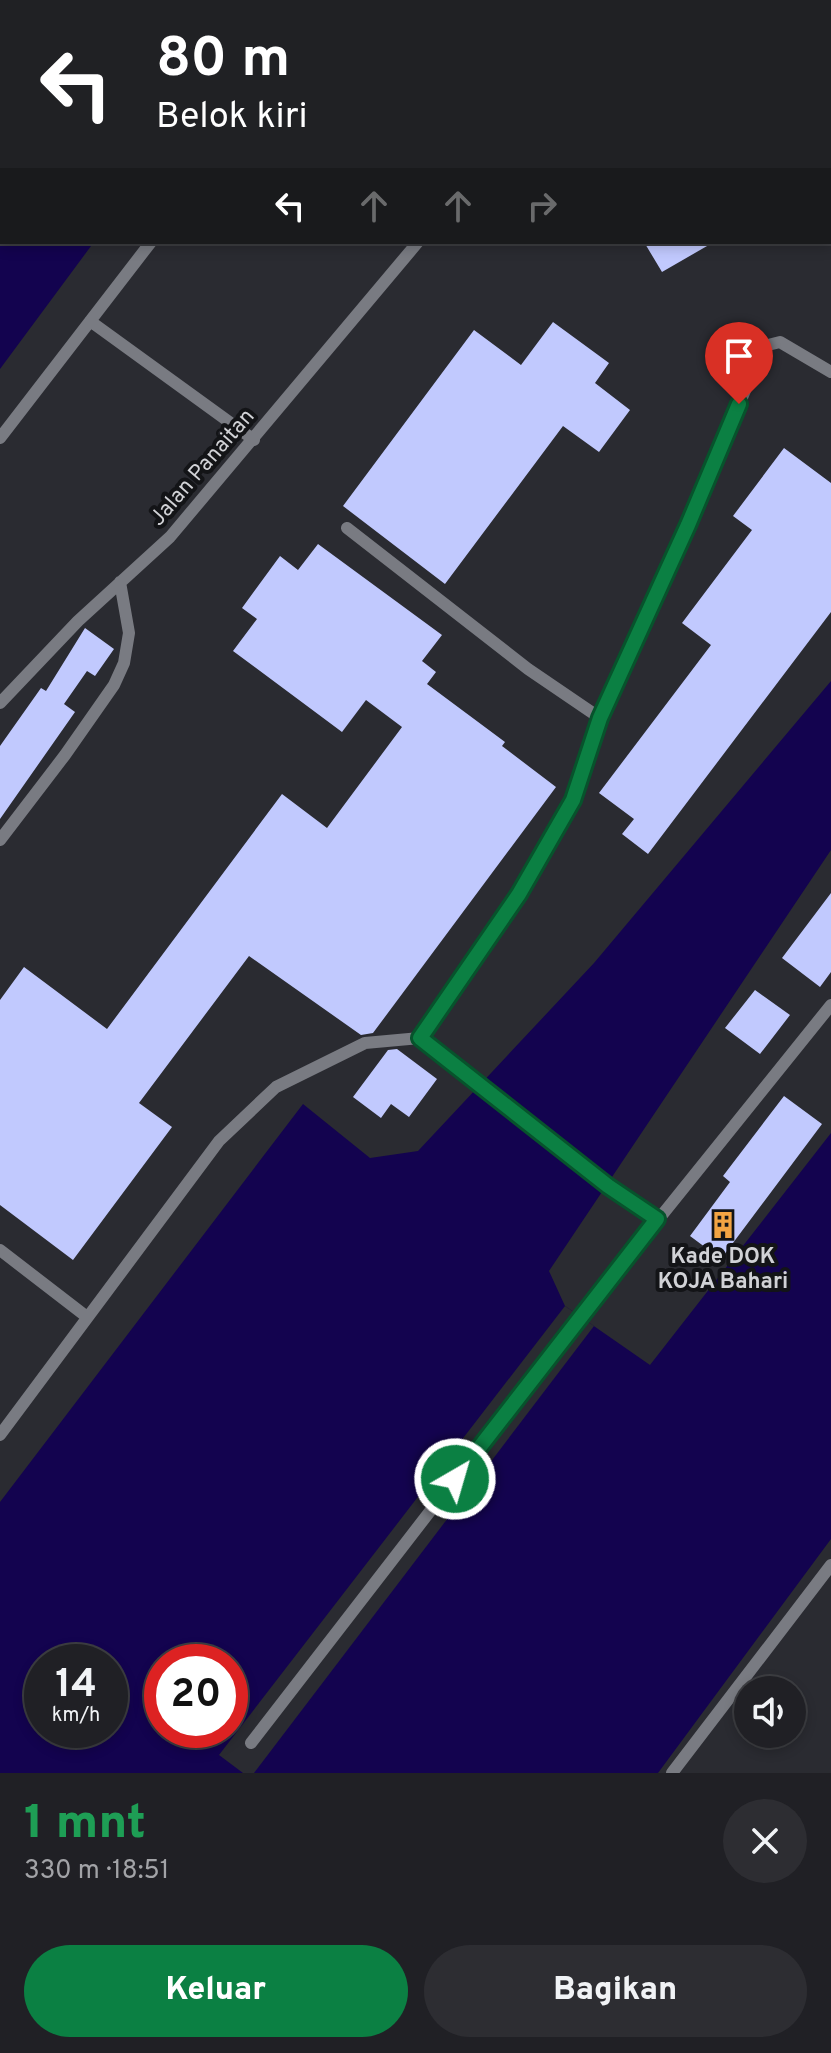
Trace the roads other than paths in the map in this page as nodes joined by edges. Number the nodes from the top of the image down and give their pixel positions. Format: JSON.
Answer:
{"nodes":[{"id":1,"x":149,"y":244,"type":"edge"},
{"id":2,"x":416,"y":244,"type":"edge"},
{"id":3,"x":90,"y":321,"type":"junction"},
{"id":4,"x":831,"y":372,"type":"edge"},
{"id":5,"x":0,"y":438,"type":"edge"},
{"id":6,"x":254,"y":440,"type":"junction"},
{"id":7,"x":347,"y":528,"type":"dead end"},
{"id":8,"x":120,"y":582,"type":"junction"},
{"id":9,"x":0,"y":703,"type":"edge"},
{"id":10,"x":600,"y":718,"type":"junction"},
{"id":11,"x":0,"y":840,"type":"edge"},
{"id":12,"x":831,"y":1005,"type":"edge"},
{"id":13,"x":420,"y":1038,"type":"junction"},
{"id":14,"x":657,"y":1219,"type":"junction"},
{"id":15,"x":0,"y":1250,"type":"edge"},
{"id":16,"x":87,"y":1317,"type":"junction"},
{"id":17,"x":0,"y":1435,"type":"edge"},
{"id":18,"x":831,"y":1565,"type":"edge"},
{"id":19,"x":251,"y":1743,"type":"dead end"},
{"id":20,"x":672,"y":1773,"type":"edge"}],
"edges":[{"from":1,"to":3,"type":"lane"},
{"from":2,"to":6,"type":"lane","name":"Jalan Panaitan"},
{"from":3,"to":5,"type":"lane"},
{"from":3,"to":6,"type":"lane"},
{"from":4,"to":10,"type":"lane"},
{"from":6,"to":8,"type":"lane","name":"Jalan Panaitan"},
{"from":7,"to":10,"type":"lane"},
{"from":8,"to":9,"type":"lane","name":"Jalan Panaitan"},
{"from":8,"to":11,"type":"lane"},
{"from":10,"to":13,"type":"lane"},
{"from":12,"to":14,"type":"lane"},
{"from":13,"to":14,"type":"lane"},
{"from":13,"to":16,"type":"lane"},
{"from":14,"to":19,"type":"lane"},
{"from":15,"to":16,"type":"lane"},
{"from":16,"to":17,"type":"lane"},
{"from":18,"to":20,"type":"lane"}]}
